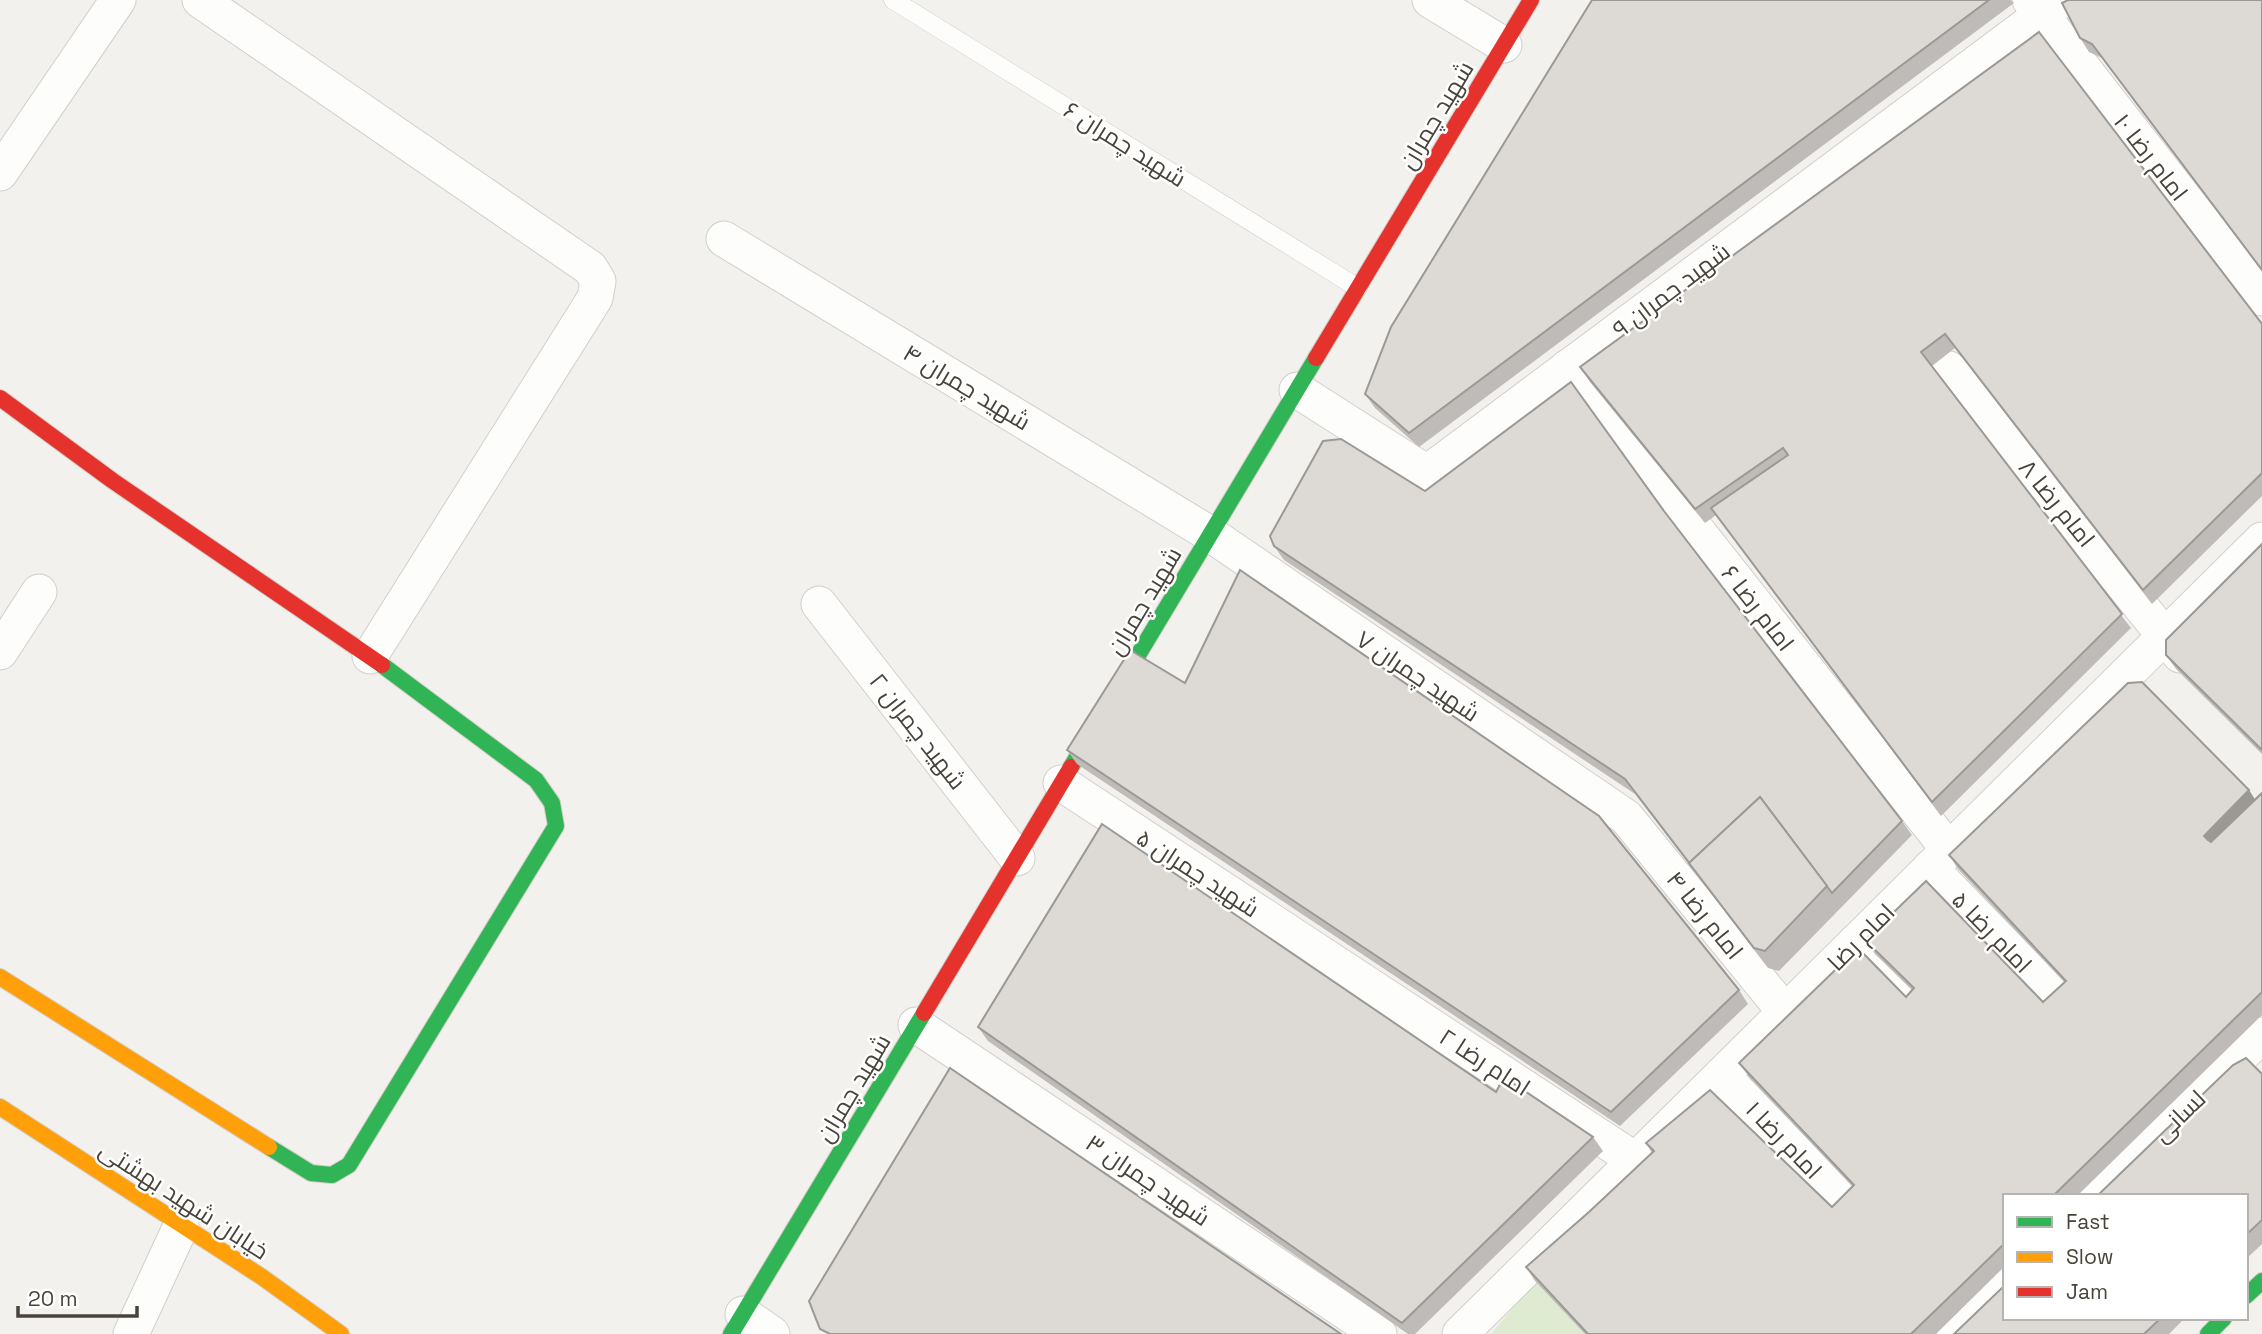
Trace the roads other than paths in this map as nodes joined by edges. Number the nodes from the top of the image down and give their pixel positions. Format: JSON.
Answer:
{"nodes":[{"id":1,"x":118,"y":0,"type":"edge"},
{"id":2,"x":200,"y":0,"type":"edge"},
{"id":3,"x":893,"y":0,"type":"edge"},
{"id":4,"x":1430,"y":0,"type":"edge"},
{"id":5,"x":1531,"y":0,"type":"edge"},
{"id":6,"x":2044,"y":5,"type":"edge"},
{"id":7,"x":1504,"y":45,"type":"junction"},
{"id":8,"x":0,"y":173,"type":"edge"},
{"id":9,"x":724,"y":239,"type":"dead end"},
{"id":10,"x":1358,"y":288,"type":"junction"},
{"id":11,"x":2262,"y":298,"type":"edge"},
{"id":12,"x":1568,"y":366,"type":"junction"},
{"id":13,"x":1949,"y":369,"type":"dead end"},
{"id":14,"x":1297,"y":390,"type":"junction"},
{"id":15,"x":0,"y":398,"type":"edge"},
{"id":16,"x":1210,"y":534,"type":"junction"},
{"id":17,"x":2262,"y":540,"type":"edge"},
{"id":18,"x":39,"y":592,"type":"dead end"},
{"id":19,"x":819,"y":604,"type":"dead end"},
{"id":20,"x":2164,"y":637,"type":"junction"},
{"id":21,"x":0,"y":652,"type":"edge"},
{"id":22,"x":370,"y":656,"type":"junction"},
{"id":23,"x":2200,"y":677,"type":"edge"},
{"id":24,"x":1061,"y":783,"type":"junction"},
{"id":25,"x":1626,"y":817,"type":"joint"},
{"id":26,"x":1017,"y":858,"type":"junction"},
{"id":27,"x":1940,"y":859,"type":"junction"},
{"id":28,"x":1856,"y":942,"type":"junction"},
{"id":29,"x":1335,"y":964,"type":"joint"},
{"id":30,"x":0,"y":977,"type":"edge"},
{"id":31,"x":2054,"y":996,"type":"edge"},
{"id":32,"x":1916,"y":1003,"type":"edge"},
{"id":33,"x":1785,"y":1012,"type":"junction"},
{"id":34,"x":916,"y":1025,"type":"junction"},
{"id":35,"x":2261,"y":1039,"type":"edge"},
{"id":36,"x":1722,"y":1075,"type":"junction"},
{"id":37,"x":0,"y":1107,"type":"edge"},
{"id":38,"x":1635,"y":1160,"type":"junction"},
{"id":39,"x":2098,"y":1194,"type":"edge"},
{"id":40,"x":1846,"y":1205,"type":"edge"},
{"id":41,"x":181,"y":1226,"type":"junction"},
{"id":42,"x":2003,"y":1287,"type":"edge"},
{"id":43,"x":2222,"y":1320,"type":"edge"},
{"id":44,"x":737,"y":1324,"type":"edge"},
{"id":45,"x":131,"y":1334,"type":"edge"},
{"id":46,"x":341,"y":1334,"type":"edge"},
{"id":47,"x":772,"y":1334,"type":"edge"},
{"id":48,"x":1379,"y":1334,"type":"edge"},
{"id":49,"x":1460,"y":1334,"type":"edge"},
{"id":50,"x":1954,"y":1334,"type":"edge"},
{"id":51,"x":2208,"y":1334,"type":"edge"}],
"edges":[{"from":1,"to":8,"type":"street"},
{"from":2,"to":22,"type":"street"},
{"from":3,"to":10,"type":"lane","name":"شهید چمران ۶"},
{"from":4,"to":7,"type":"street"},
{"from":5,"to":7,"type":"street","name":"شهید چمران"},
{"from":6,"to":11,"type":"street","name":"امام رضا ۱۰"},
{"from":6,"to":12,"type":"street","name":"شهید چمران ۹"},
{"from":7,"to":10,"type":"street","name":"شهید چمران"},
{"from":9,"to":16,"type":"street","name":"شهید چمران ۴"},
{"from":10,"to":14,"type":"street","name":"شهید چمران"},
{"from":12,"to":14,"type":"street","name":"شهید چمران ۹"},
{"from":12,"to":27,"type":"street","name":"امام رضا ۶"},
{"from":13,"to":20,"type":"street","name":"امام رضا ۸"},
{"from":14,"to":16,"type":"street","name":"شهید چمران"},
{"from":15,"to":22,"type":"street"},
{"from":16,"to":24,"type":"street","name":"شهید چمران"},
{"from":16,"to":25,"type":"street","name":"شهید چمران ۷"},
{"from":17,"to":20,"type":"street","name":"امام رضا"},
{"from":18,"to":21,"type":"street"},
{"from":19,"to":26,"type":"street","name":"شهید چمران ۲"},
{"from":20,"to":23,"type":"street","name":"امام رضا ۸"},
{"from":20,"to":27,"type":"street","name":"امام رضا"},
{"from":22,"to":30,"type":"street"},
{"from":24,"to":26,"type":"street","name":"شهید چمران"},
{"from":24,"to":29,"type":"street","name":"شهید چمران ۵"},
{"from":25,"to":33,"type":"street","name":"امام رضا ۴"},
{"from":26,"to":34,"type":"street","name":"شهید چمران"},
{"from":27,"to":28,"type":"street","name":"امام رضا"},
{"from":27,"to":31,"type":"street","name":"امام رضا ۵"},
{"from":28,"to":32,"type":"street"},
{"from":28,"to":33,"type":"street","name":"امام رضا"},
{"from":29,"to":38,"type":"street","name":"امام رضا ۲"},
{"from":33,"to":36,"type":"street","name":"امام رضا"},
{"from":34,"to":44,"type":"street","name":"شهید چمران"},
{"from":34,"to":48,"type":"street","name":"شهید چمران ۳"},
{"from":35,"to":39,"type":"street","name":"لسانی"},
{"from":36,"to":38,"type":"street","name":"امام رضا"},
{"from":36,"to":40,"type":"street","name":"امام رضا ۱"},
{"from":37,"to":41,"type":"street","name":"خیابان شهید بهشتی"},
{"from":38,"to":49,"type":"street","name":"امام رضا"},
{"from":41,"to":45,"type":"street"},
{"from":41,"to":46,"type":"street","name":"خیابان شهید بهشتی"},
{"from":42,"to":50,"type":"street"},
{"from":43,"to":51,"type":"street"},
{"from":44,"to":47,"type":"street"}]}
